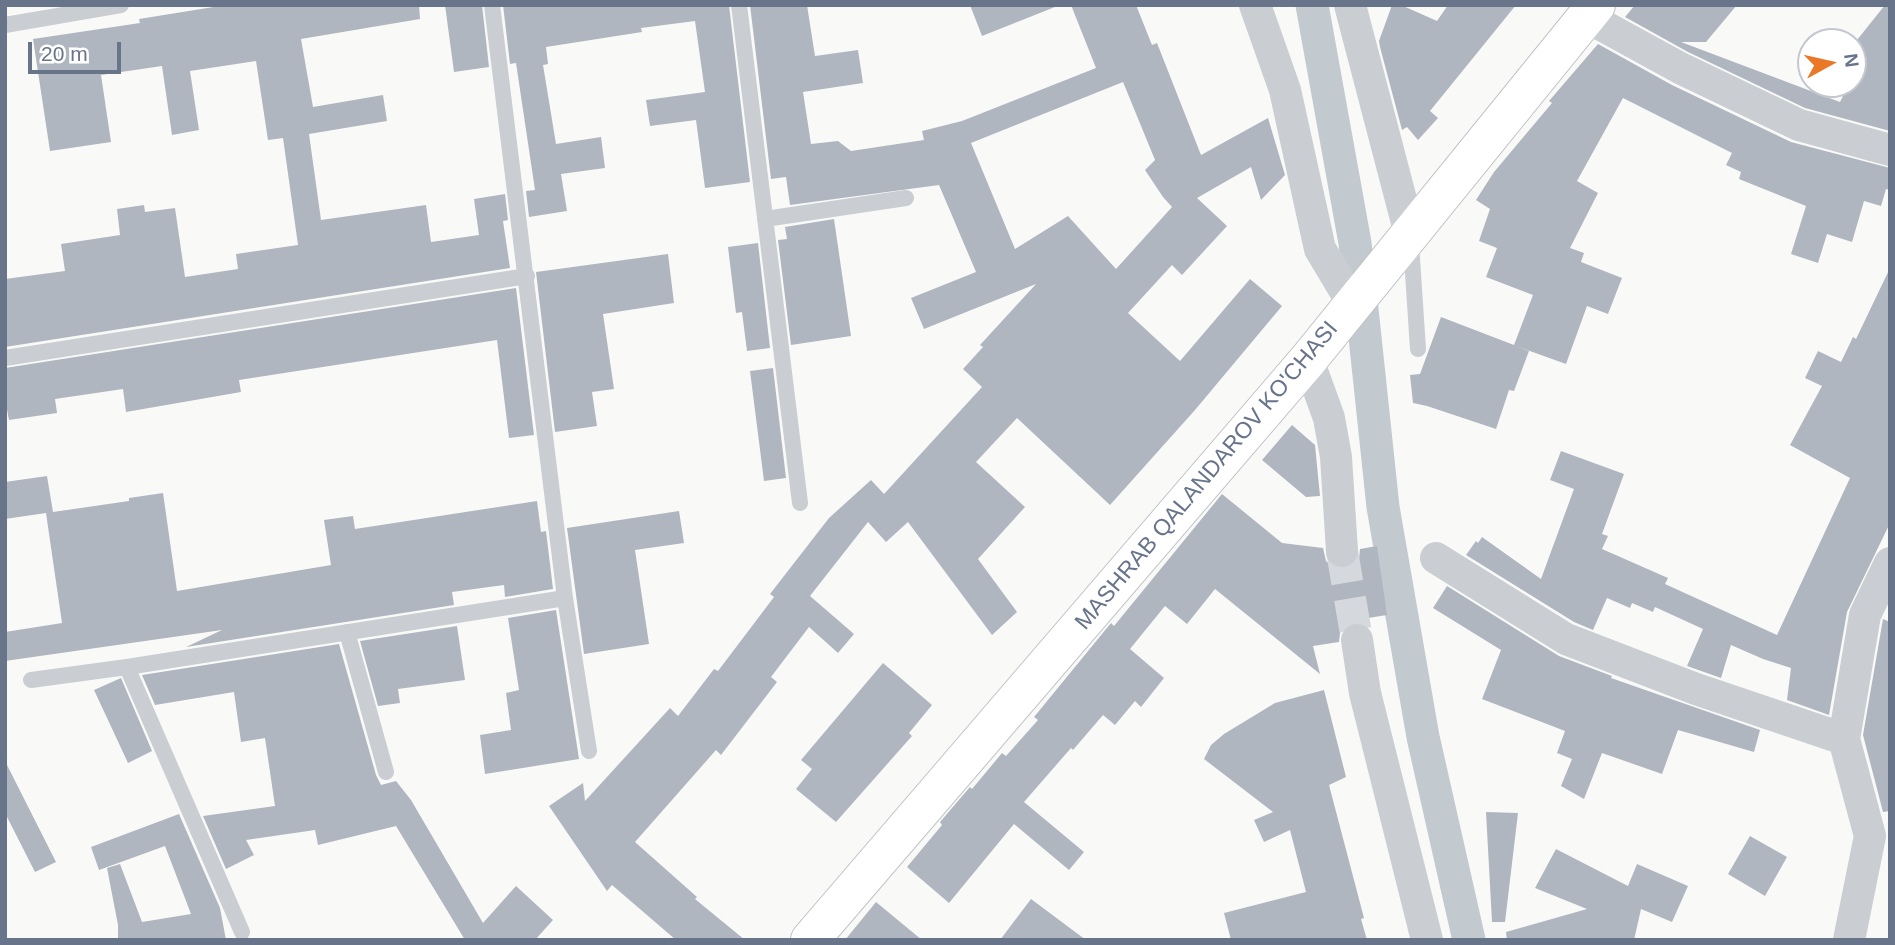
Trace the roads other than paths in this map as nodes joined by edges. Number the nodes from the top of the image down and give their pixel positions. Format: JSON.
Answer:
{"nodes":[{"id":1,"x":121,"y":5,"type":"edge"},
{"id":2,"x":492,"y":5,"type":"edge"},
{"id":3,"x":739,"y":5,"type":"edge"},
{"id":4,"x":1255,"y":5,"type":"edge"},
{"id":5,"x":1350,"y":5,"type":"edge"},
{"id":6,"x":1592,"y":11,"type":"edge"},
{"id":7,"x":5,"y":25,"type":"edge"},
{"id":8,"x":1890,"y":150,"type":"edge"},
{"id":9,"x":906,"y":198,"type":"dead end"},
{"id":10,"x":765,"y":219,"type":"junction"},
{"id":11,"x":1409,"y":235,"type":"junction"},
{"id":12,"x":527,"y":276,"type":"junction"},
{"id":13,"x":1353,"y":304,"type":"junction"},
{"id":14,"x":1418,"y":349,"type":"dead end"},
{"id":15,"x":1315,"y":351,"type":"junction"},
{"id":16,"x":5,"y":358,"type":"edge"},
{"id":17,"x":800,"y":503,"type":"dead end"},
{"id":18,"x":1342,"y":551,"type":"tunnel mouth"},
{"id":19,"x":1436,"y":558,"type":"dead end"},
{"id":20,"x":1890,"y":563,"type":"edge"},
{"id":21,"x":565,"y":598,"type":"junction"},
{"id":22,"x":347,"y":632,"type":"junction"},
{"id":23,"x":1357,"y":640,"type":"tunnel mouth"},
{"id":24,"x":127,"y":667,"type":"junction"},
{"id":25,"x":31,"y":680,"type":"dead end"},
{"id":26,"x":1844,"y":739,"type":"junction"},
{"id":27,"x":589,"y":751,"type":"dead end"},
{"id":28,"x":386,"y":772,"type":"dead end"},
{"id":29,"x":1880,"y":837,"type":"edge"},
{"id":30,"x":243,"y":932,"type":"dead end"},
{"id":31,"x":810,"y":940,"type":"edge"},
{"id":32,"x":1427,"y":940,"type":"edge"},
{"id":33,"x":1849,"y":940,"type":"edge"}],
"edges":[{"from":1,"to":7,"type":"lane"},
{"from":2,"to":12,"type":"lane"},
{"from":3,"to":10,"type":"lane"},
{"from":4,"to":13,"type":"street"},
{"from":5,"to":11,"type":"street"},
{"from":6,"to":8,"type":"street"},
{"from":6,"to":11,"type":"main road","name":"MASHRAB QALANDAROV KO'CHASI"},
{"from":9,"to":10,"type":"lane"},
{"from":10,"to":17,"type":"lane"},
{"from":11,"to":13,"type":"main road","name":"MASHRAB QALANDAROV KO'CHASI"},
{"from":11,"to":14,"type":"lane"},
{"from":12,"to":16,"type":"lane"},
{"from":12,"to":21,"type":"lane"},
{"from":13,"to":15,"type":"main road","name":"MASHRAB QALANDAROV KO'CHASI"},
{"from":15,"to":18,"type":"street"},
{"from":15,"to":31,"type":"main road","name":"MASHRAB QALANDAROV KO'CHASI"},
{"from":19,"to":26,"type":"street"},
{"from":20,"to":26,"type":"street"},
{"from":21,"to":22,"type":"lane"},
{"from":21,"to":27,"type":"lane"},
{"from":22,"to":24,"type":"lane"},
{"from":22,"to":28,"type":"lane"},
{"from":23,"to":32,"type":"street"},
{"from":24,"to":25,"type":"lane"},
{"from":24,"to":30,"type":"lane"},
{"from":26,"to":29,"type":"street"},
{"from":29,"to":33,"type":"street"}]}
